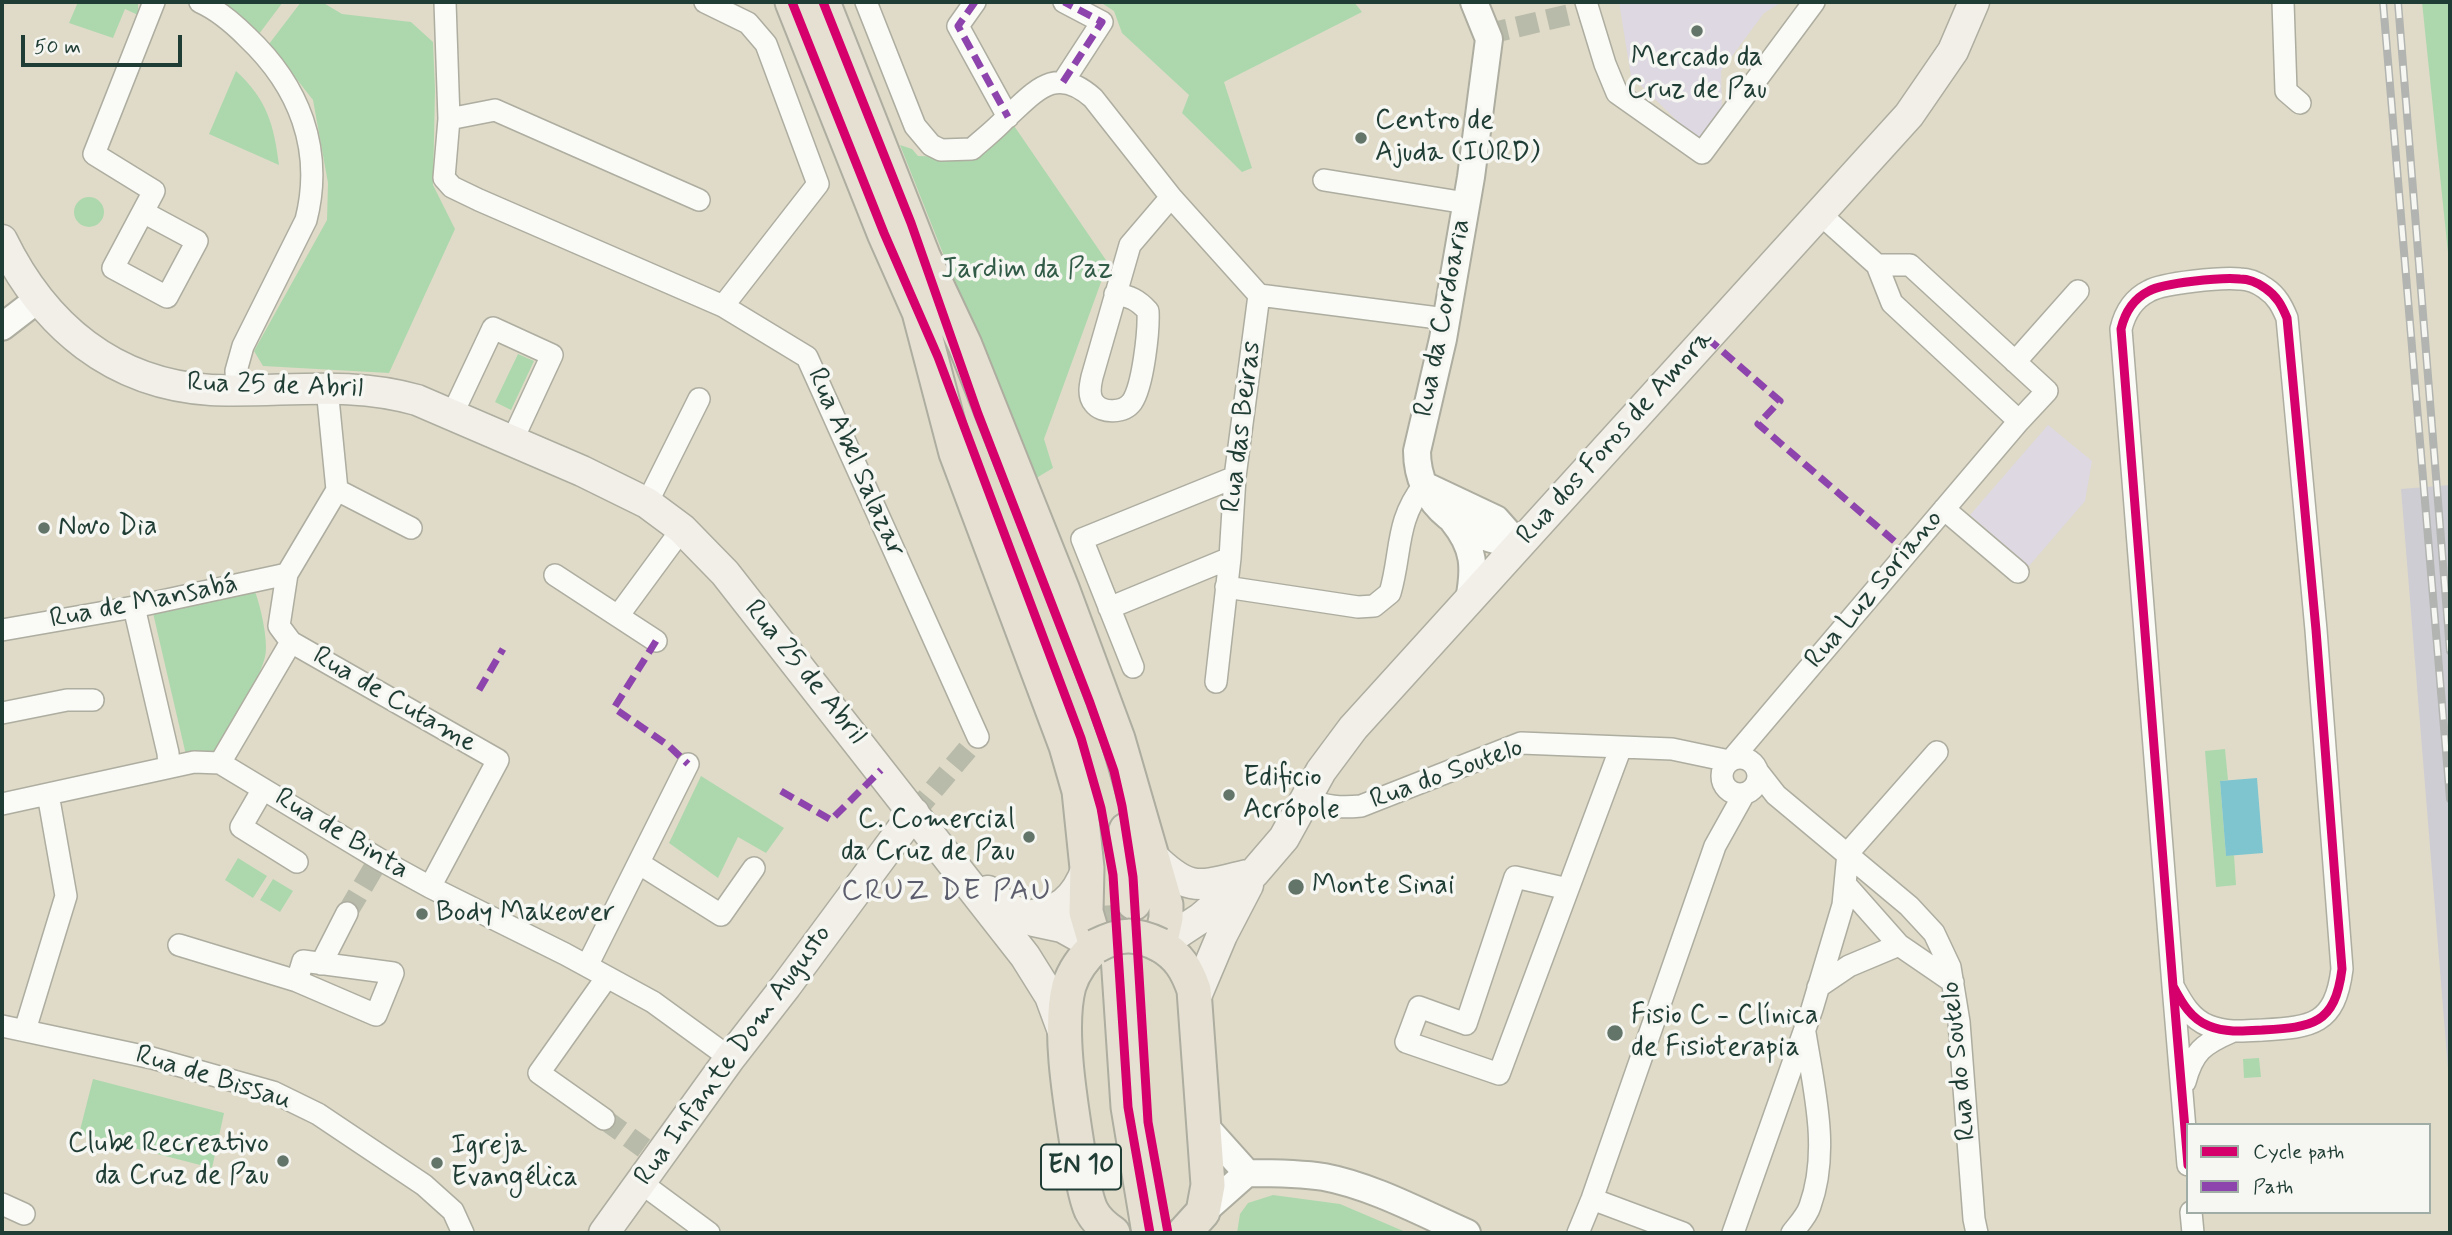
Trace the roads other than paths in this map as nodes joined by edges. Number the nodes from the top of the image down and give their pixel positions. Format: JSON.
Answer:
{"nodes":[{"id":1,"x":154,"y":2,"type":"edge"},
{"id":2,"x":200,"y":2,"type":"edge"},
{"id":3,"x":445,"y":2,"type":"edge"},
{"id":4,"x":705,"y":2,"type":"edge"},
{"id":5,"x":792,"y":2,"type":"edge"},
{"id":6,"x":822,"y":2,"type":"edge"},
{"id":7,"x":866,"y":2,"type":"edge"},
{"id":8,"x":975,"y":2,"type":"edge"},
{"id":9,"x":1064,"y":2,"type":"edge"},
{"id":10,"x":1474,"y":2,"type":"edge"},
{"id":11,"x":1586,"y":2,"type":"edge"},
{"id":12,"x":1814,"y":2,"type":"edge"},
{"id":13,"x":1975,"y":2,"type":"edge"},
{"id":14,"x":2283,"y":2,"type":"edge"},
{"id":15,"x":1063,"y":82,"type":"junction"},
{"id":16,"x":2300,"y":103,"type":"dead end"},
{"id":17,"x":1008,"y":117,"type":"junction"},
{"id":18,"x":449,"y":119,"type":"junction"},
{"id":19,"x":1324,"y":180,"type":"dead end"},
{"id":20,"x":1171,"y":197,"type":"junction"},
{"id":21,"x":699,"y":200,"type":"dead end"},
{"id":22,"x":1466,"y":203,"type":"junction"},
{"id":23,"x":143,"y":212,"type":"dead end"},
{"id":24,"x":1819,"y":213,"type":"junction"},
{"id":25,"x":2,"y":240,"type":"edge"},
{"id":26,"x":924,"y":258,"type":"junction"},
{"id":27,"x":1877,"y":265,"type":"junction"},
{"id":28,"x":2078,"y":291,"type":"dead end"},
{"id":29,"x":1115,"y":293,"type":"junction"},
{"id":30,"x":1259,"y":295,"type":"junction"},
{"id":31,"x":37,"y":300,"type":"junction"},
{"id":32,"x":723,"y":306,"type":"junction"},
{"id":33,"x":919,"y":312,"type":"junction"},
{"id":34,"x":1446,"y":319,"type":"junction"},
{"id":35,"x":2,"y":327,"type":"edge"},
{"id":36,"x":2015,"y":362,"type":"junction"},
{"id":37,"x":327,"y":387,"type":"junction"},
{"id":38,"x":237,"y":390,"type":"junction"},
{"id":39,"x":699,"y":399,"type":"dead end"},
{"id":40,"x":452,"y":415,"type":"junction"},
{"id":41,"x":2019,"y":421,"type":"junction"},
{"id":42,"x":512,"y":441,"type":"junction"},
{"id":43,"x":1235,"y":477,"type":"junction"},
{"id":44,"x":1424,"y":485,"type":"junction"},
{"id":45,"x":337,"y":490,"type":"junction"},
{"id":46,"x":647,"y":503,"type":"junction"},
{"id":47,"x":1944,"y":509,"type":"junction"},
{"id":48,"x":1453,"y":521,"type":"junction"},
{"id":49,"x":411,"y":528,"type":"dead end"},
{"id":50,"x":682,"y":529,"type":"junction"},
{"id":51,"x":1519,"y":545,"type":"junction"},
{"id":52,"x":1230,"y":558,"type":"junction"},
{"id":53,"x":2018,"y":572,"type":"dead end"},
{"id":54,"x":287,"y":574,"type":"junction"},
{"id":55,"x":555,"y":575,"type":"dead end"},
{"id":56,"x":1226,"y":587,"type":"junction"},
{"id":57,"x":1469,"y":600,"type":"junction"},
{"id":58,"x":134,"y":607,"type":"junction"},
{"id":59,"x":1110,"y":608,"type":"junction"},
{"id":60,"x":618,"y":616,"type":"junction"},
{"id":61,"x":2,"y":630,"type":"edge"},
{"id":62,"x":285,"y":634,"type":"junction"},
{"id":63,"x":656,"y":641,"type":"dead end"},
{"id":64,"x":1133,"y":667,"type":"dead end"},
{"id":65,"x":1216,"y":682,"type":"dead end"},
{"id":66,"x":93,"y":700,"type":"dead end"},
{"id":67,"x":2,"y":713,"type":"edge"},
{"id":68,"x":978,"y":737,"type":"dead end"},
{"id":69,"x":1621,"y":747,"type":"junction"},
{"id":70,"x":1937,"y":752,"type":"dead end"},
{"id":71,"x":220,"y":763,"type":"junction"},
{"id":72,"x":688,"y":764,"type":"dead end"},
{"id":73,"x":169,"y":767,"type":"junction"},
{"id":74,"x":1726,"y":770,"type":"junction"},
{"id":75,"x":1758,"y":772,"type":"junction"},
{"id":76,"x":263,"y":789,"type":"junction"},
{"id":77,"x":48,"y":793,"type":"junction"},
{"id":78,"x":1746,"y":794,"type":"junction"},
{"id":79,"x":1776,"y":795,"type":"junction"},
{"id":80,"x":1307,"y":799,"type":"junction"},
{"id":81,"x":2,"y":804,"type":"edge"},
{"id":82,"x":914,"y":813,"type":"junction"},
{"id":83,"x":1714,"y":846,"type":"junction"},
{"id":84,"x":1848,"y":853,"type":"junction"},
{"id":85,"x":1151,"y":855,"type":"junction"},
{"id":86,"x":948,"y":857,"type":"junction"},
{"id":87,"x":298,"y":862,"type":"dead end"},
{"id":88,"x":640,"y":864,"type":"junction"},
{"id":89,"x":754,"y":868,"type":"dead end"},
{"id":90,"x":1087,"y":868,"type":"junction"},
{"id":91,"x":1254,"y":873,"type":"junction"},
{"id":92,"x":1845,"y":884,"type":"junction"},
{"id":93,"x":430,"y":887,"type":"junction"},
{"id":94,"x":1568,"y":889,"type":"junction"},
{"id":95,"x":347,"y":913,"type":"tunnel mouth"},
{"id":96,"x":1024,"y":916,"type":"junction"},
{"id":97,"x":179,"y":945,"type":"dead end"},
{"id":98,"x":1899,"y":945,"type":"junction"},
{"id":99,"x":1128,"y":950,"type":"junction"},
{"id":100,"x":321,"y":964,"type":"junction"},
{"id":101,"x":587,"y":966,"type":"junction"},
{"id":102,"x":607,"y":977,"type":"junction"},
{"id":103,"x":297,"y":981,"type":"junction"},
{"id":104,"x":1952,"y":982,"type":"junction"},
{"id":105,"x":2173,"y":986,"type":"junction"},
{"id":106,"x":1818,"y":987,"type":"junction"},
{"id":107,"x":1195,"y":999,"type":"junction"},
{"id":108,"x":2,"y":1026,"type":"edge"},
{"id":109,"x":25,"y":1030,"type":"junction"},
{"id":110,"x":1804,"y":1031,"type":"junction"},
{"id":111,"x":2231,"y":1032,"type":"junction"},
{"id":112,"x":1066,"y":1041,"type":"junction"},
{"id":113,"x":730,"y":1058,"type":"junction"},
{"id":114,"x":2182,"y":1095,"type":"junction"},
{"id":115,"x":604,"y":1119,"type":"tunnel mouth"},
{"id":116,"x":1203,"y":1124,"type":"junction"},
{"id":117,"x":2186,"y":1142,"type":"edge"},
{"id":118,"x":1247,"y":1173,"type":"junction"},
{"id":119,"x":640,"y":1182,"type":"junction"},
{"id":120,"x":1592,"y":1199,"type":"junction"},
{"id":121,"x":2,"y":1204,"type":"edge"},
{"id":122,"x":24,"y":1214,"type":"dead end"},
{"id":123,"x":2192,"y":1214,"type":"edge"},
{"id":124,"x":1182,"y":1225,"type":"edge"},
{"id":125,"x":1972,"y":1228,"type":"edge"},
{"id":126,"x":1107,"y":1231,"type":"edge"},
{"id":127,"x":463,"y":1233,"type":"edge"},
{"id":128,"x":604,"y":1233,"type":"edge"},
{"id":129,"x":709,"y":1233,"type":"edge"},
{"id":130,"x":1467,"y":1233,"type":"edge"},
{"id":131,"x":1578,"y":1233,"type":"edge"},
{"id":132,"x":1683,"y":1233,"type":"edge"},
{"id":133,"x":1733,"y":1233,"type":"edge"},
{"id":134,"x":1792,"y":1233,"type":"edge"},
{"id":135,"x":2193,"y":1233,"type":"edge"}],
"edges":[{"from":1,"to":23,"type":"street"},
{"from":2,"to":38,"type":"street"},
{"from":3,"to":18,"type":"street"},
{"from":4,"to":32,"type":"street"},
{"from":5,"to":33,"type":"main road","number":"EN 10"},
{"from":6,"to":26,"type":"main road","number":"EN 10"},
{"from":7,"to":17,"type":"street"},
{"from":8,"to":17,"type":"street"},
{"from":9,"to":15,"type":"street"},
{"from":10,"to":22,"type":"street","name":"Rua da Cordoaria"},
{"from":11,"to":12,"type":"street"},
{"from":13,"to":24,"type":"main road","name":"Rua dos Foros de Amora"},
{"from":14,"to":16,"type":"street"},
{"from":15,"to":17,"type":"street"},
{"from":15,"to":20,"type":"street"},
{"from":18,"to":21,"type":"street"},
{"from":18,"to":32,"type":"street","name":"Rua Abel Salazar"},
{"from":19,"to":22,"type":"street"},
{"from":20,"to":29,"type":"street"},
{"from":20,"to":30,"type":"street"},
{"from":22,"to":34,"type":"street","name":"Rua da Cordoaria"},
{"from":24,"to":27,"type":"street"},
{"from":24,"to":51,"type":"main road","name":"Rua dos Foros de Amora"},
{"from":25,"to":31,"type":"main road","name":"Rua 25 de Abril"},
{"from":26,"to":33,"type":"main road","number":"EN 10"},
{"from":26,"to":85,"type":"main road","number":"EN 10"},
{"from":27,"to":36,"type":"street","name":"Rua Luz Soriano"},
{"from":27,"to":41,"type":"street"},
{"from":28,"to":36,"type":"street"},
{"from":29,"to":29,"type":"street"},
{"from":30,"to":34,"type":"street"},
{"from":30,"to":43,"type":"street","name":"Rua das Beiras"},
{"from":31,"to":35,"type":"street"},
{"from":31,"to":38,"type":"main road","name":"Rua 25 de Abril"},
{"from":32,"to":68,"type":"street","name":"Rua Abel Salazar"},
{"from":33,"to":90,"type":"main road","number":"EN 10"},
{"from":34,"to":44,"type":"street","name":"Rua da Cordoaria"},
{"from":36,"to":41,"type":"street","name":"Rua Luz Soriano"},
{"from":37,"to":38,"type":"main road","name":"Rua 25 de Abril"},
{"from":37,"to":40,"type":"main road","name":"Rua 25 de Abril"},
{"from":37,"to":45,"type":"street"},
{"from":39,"to":46,"type":"street"},
{"from":40,"to":42,"type":"main road","name":"Rua 25 de Abril"},
{"from":40,"to":42,"type":"street"},
{"from":41,"to":47,"type":"street","name":"Rua Luz Soriano"},
{"from":42,"to":46,"type":"main road","name":"Rua 25 de Abril"},
{"from":43,"to":52,"type":"street","name":"Rua das Beiras"},
{"from":43,"to":59,"type":"street"},
{"from":44,"to":48,"type":"street"},
{"from":44,"to":51,"type":"street"},
{"from":44,"to":56,"type":"street"},
{"from":45,"to":49,"type":"street"},
{"from":45,"to":54,"type":"street"},
{"from":46,"to":50,"type":"main road","name":"Rua 25 de Abril"},
{"from":47,"to":53,"type":"street"},
{"from":47,"to":74,"type":"street","name":"Rua Luz Soriano"},
{"from":48,"to":51,"type":"street"},
{"from":48,"to":57,"type":"street"},
{"from":50,"to":60,"type":"street"},
{"from":50,"to":82,"type":"main road","name":"Rua 25 de Abril"},
{"from":51,"to":57,"type":"main road","name":"Rua dos Foros de Amora"},
{"from":52,"to":56,"type":"street","name":"Rua das Beiras"},
{"from":52,"to":59,"type":"street"},
{"from":54,"to":58,"type":"street","name":"Rua de Mansabá"},
{"from":54,"to":62,"type":"street"},
{"from":55,"to":60,"type":"street"},
{"from":56,"to":65,"type":"street","name":"Rua das Beiras"},
{"from":57,"to":80,"type":"main road","name":"Rua dos Foros de Amora"},
{"from":58,"to":61,"type":"street","name":"Rua de Mansabá"},
{"from":58,"to":73,"type":"street"},
{"from":59,"to":64,"type":"street"},
{"from":60,"to":63,"type":"street"},
{"from":62,"to":71,"type":"street"},
{"from":62,"to":93,"type":"street","name":"Rua de Cutame"},
{"from":66,"to":67,"type":"street"},
{"from":69,"to":74,"type":"street","name":"Rua do Soutelo"},
{"from":69,"to":80,"type":"street","name":"Rua do Soutelo"},
{"from":69,"to":94,"type":"street"},
{"from":70,"to":84,"type":"street"},
{"from":71,"to":73,"type":"street"},
{"from":71,"to":76,"type":"street","name":"Rua de Binta"},
{"from":72,"to":88,"type":"street"},
{"from":73,"to":77,"type":"street"},
{"from":74,"to":75,"type":"street"},
{"from":74,"to":78,"type":"street"},
{"from":74,"to":83,"type":"street"},
{"from":75,"to":78,"type":"street"},
{"from":75,"to":79,"type":"street","name":"Rua do Soutelo"},
{"from":76,"to":87,"type":"street","name":"Rua de Binta"},
{"from":76,"to":93,"type":"street","name":"Rua de Binta"},
{"from":77,"to":81,"type":"street"},
{"from":77,"to":109,"type":"street"},
{"from":78,"to":79,"type":"street"},
{"from":78,"to":83,"type":"street"},
{"from":79,"to":84,"type":"street","name":"Rua do Soutelo"},
{"from":80,"to":91,"type":"main road","name":"Rua dos Foros de Amora"},
{"from":82,"to":86,"type":"main road","name":"Rua 25 de Abril"},
{"from":82,"to":113,"type":"main road","name":"Rua Infante Dom Augusto"},
{"from":83,"to":120,"type":"street"},
{"from":84,"to":92,"type":"street"},
{"from":84,"to":104,"type":"street","name":"Rua do Soutelo"},
{"from":85,"to":91,"type":"main road"},
{"from":85,"to":99,"type":"main road","number":"EN 10"},
{"from":86,"to":96,"type":"main road","name":"Rua 25 de Abril"},
{"from":86,"to":112,"type":"main road","name":"Rua 25 de Abril"},
{"from":88,"to":89,"type":"street"},
{"from":88,"to":101,"type":"street"},
{"from":90,"to":96,"type":"main road"},
{"from":90,"to":99,"type":"main road","number":"EN 10"},
{"from":91,"to":99,"type":"main road","name":"Rua dos Foros de Amora"},
{"from":91,"to":107,"type":"main road","name":"Rua dos Foros de Amora"},
{"from":92,"to":98,"type":"street"},
{"from":92,"to":106,"type":"street"},
{"from":93,"to":101,"type":"street","name":"Rua de Binta"},
{"from":94,"to":94,"type":"street"},
{"from":95,"to":100,"type":"street"},
{"from":96,"to":99,"type":"main road","name":"Rua 25 de Abril"},
{"from":97,"to":103,"type":"street"},
{"from":98,"to":104,"type":"street"},
{"from":98,"to":106,"type":"street"},
{"from":99,"to":107,"type":"main road"},
{"from":99,"to":112,"type":"main road","number":"EN 10"},
{"from":99,"to":124,"type":"main road","number":"EN 10"},
{"from":100,"to":103,"type":"street"},
{"from":100,"to":103,"type":"street"},
{"from":101,"to":102,"type":"street","name":"Rua de Binta"},
{"from":102,"to":113,"type":"street","name":"Rua de Binta"},
{"from":102,"to":115,"type":"street"},
{"from":104,"to":125,"type":"street","name":"Rua do Soutelo"},
{"from":105,"to":111,"type":"street"},
{"from":105,"to":111,"type":"street"},
{"from":105,"to":114,"type":"street"},
{"from":106,"to":110,"type":"street"},
{"from":107,"to":116,"type":"main road"},
{"from":108,"to":109,"type":"street","name":"Rua de Bissau"},
{"from":109,"to":127,"type":"street","name":"Rua de Bissau"},
{"from":110,"to":133,"type":"street"},
{"from":110,"to":134,"type":"street"},
{"from":111,"to":114,"type":"street"},
{"from":112,"to":126,"type":"main road","number":"EN 10"},
{"from":113,"to":119,"type":"main road","name":"Rua Infante Dom Augusto"},
{"from":114,"to":117,"type":"street"},
{"from":116,"to":118,"type":"street"},
{"from":116,"to":124,"type":"main road"},
{"from":118,"to":124,"type":"street"},
{"from":118,"to":130,"type":"street"},
{"from":119,"to":128,"type":"main road","name":"Rua Infante Dom Augusto"},
{"from":119,"to":129,"type":"street"},
{"from":120,"to":131,"type":"street"},
{"from":120,"to":132,"type":"street"},
{"from":121,"to":122,"type":"street"},
{"from":123,"to":135,"type":"street"}]}
